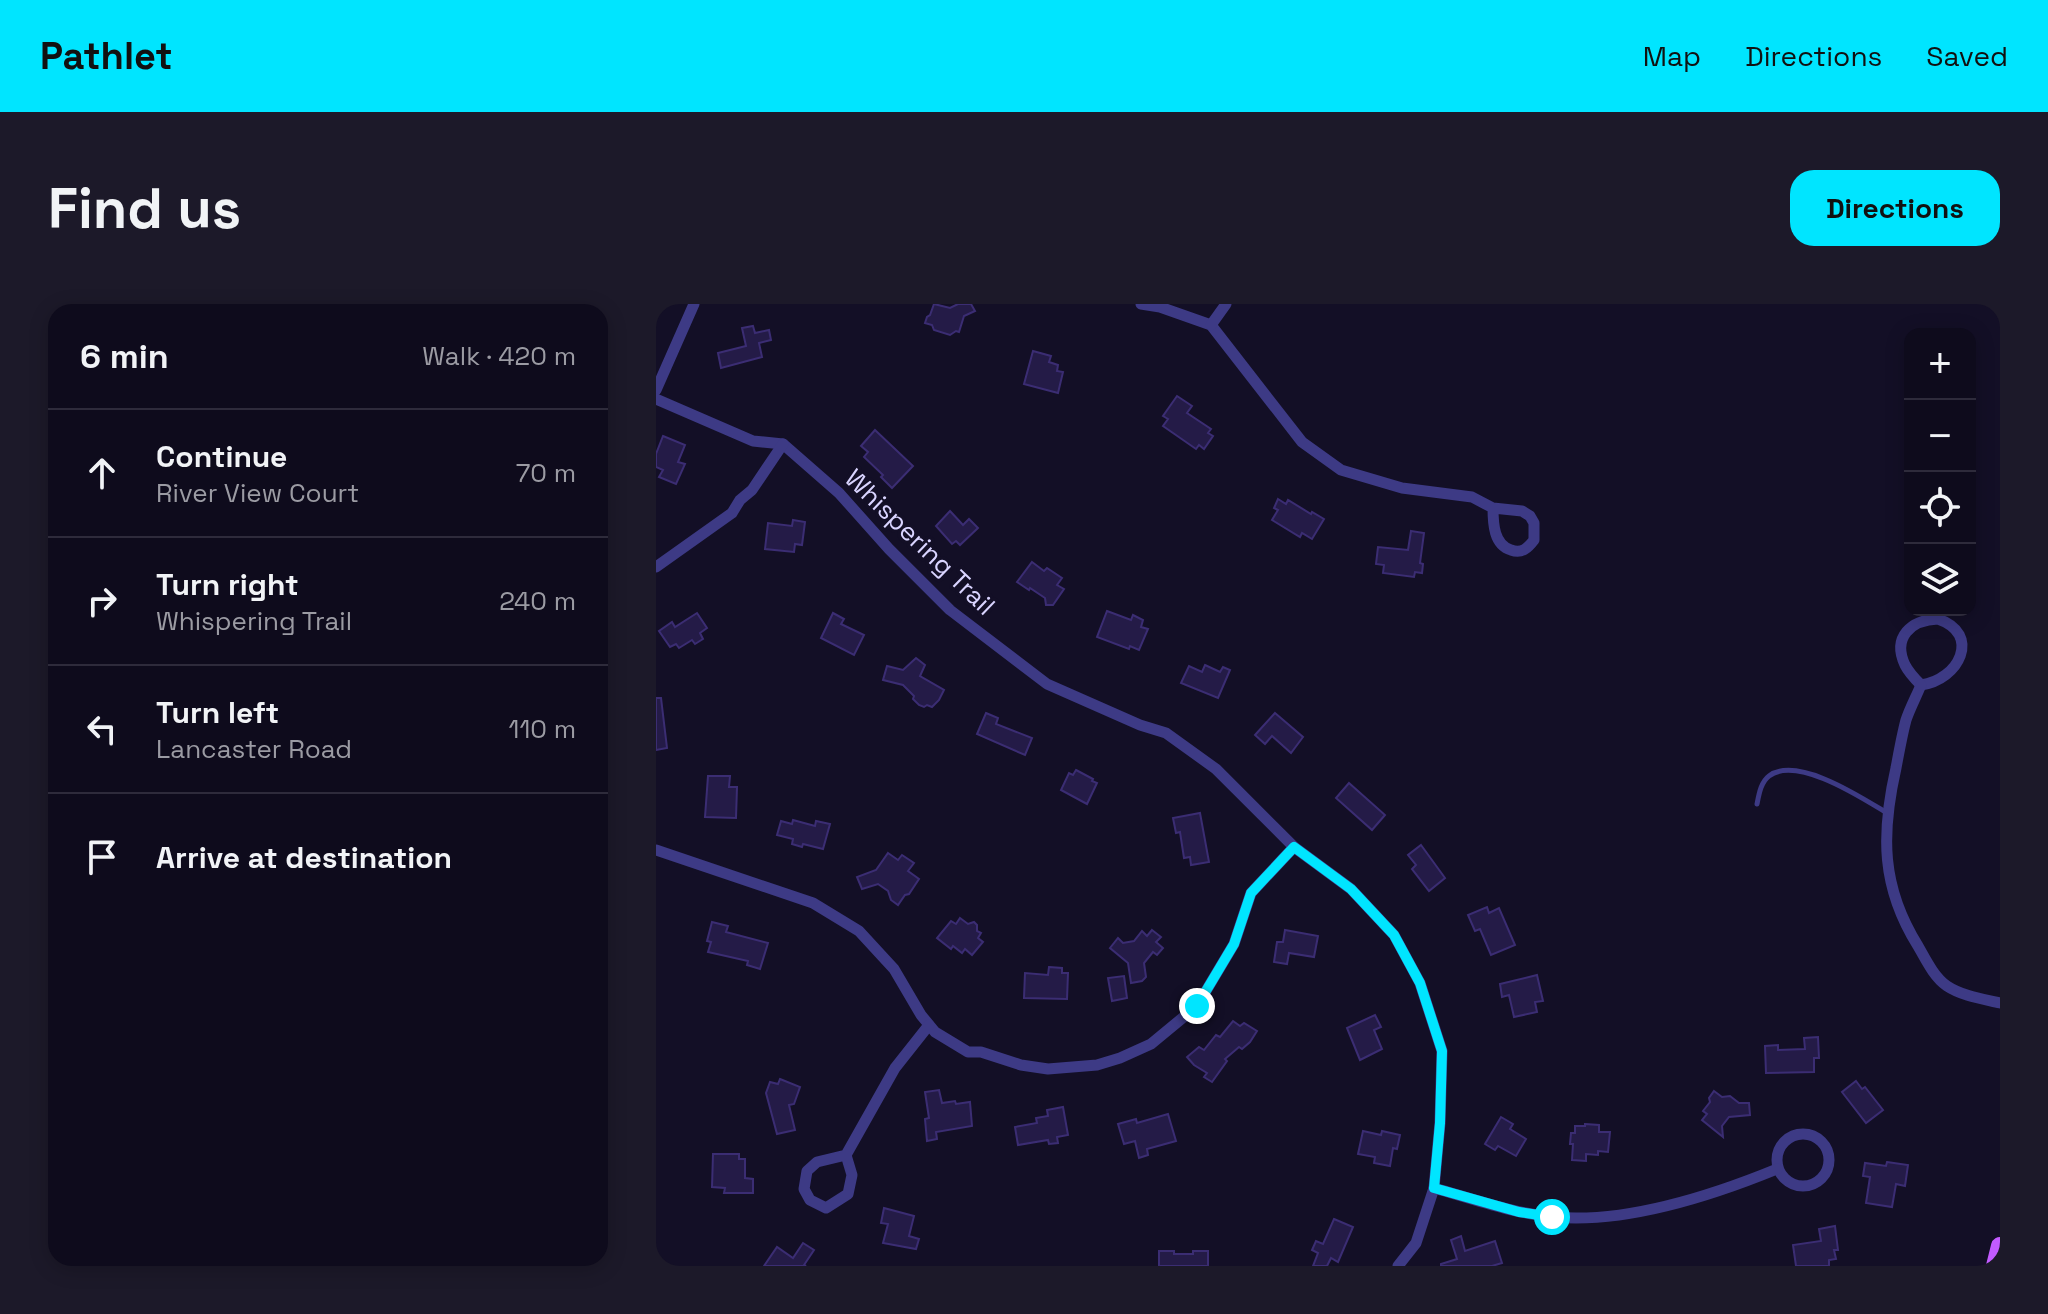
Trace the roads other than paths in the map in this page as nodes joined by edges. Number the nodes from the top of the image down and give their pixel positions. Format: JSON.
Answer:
{"nodes":[{"id":1,"x":694,"y":304,"type":"edge"},
{"id":2,"x":1141,"y":304,"type":"edge"},
{"id":3,"x":1226,"y":304,"type":"edge"},
{"id":4,"x":1211,"y":325,"type":"junction"},
{"id":5,"x":656,"y":390,"type":"edge"},
{"id":6,"x":656,"y":399,"type":"edge"},
{"id":7,"x":783,"y":444,"type":"junction"},
{"id":8,"x":1493,"y":508,"type":"junction"},
{"id":9,"x":656,"y":567,"type":"edge"},
{"id":10,"x":1921,"y":685,"type":"junction"},
{"id":11,"x":1757,"y":804,"type":"dead end"},
{"id":12,"x":1887,"y":813,"type":"junction"},
{"id":13,"x":1294,"y":847,"type":"junction"},
{"id":14,"x":656,"y":850,"type":"edge"},
{"id":15,"x":2000,"y":1003,"type":"edge"},
{"id":16,"x":929,"y":1025,"type":"junction"},
{"id":17,"x":846,"y":1155,"type":"junction"},
{"id":18,"x":1777,"y":1169,"type":"junction"},
{"id":19,"x":1434,"y":1188,"type":"junction"},
{"id":20,"x":2000,"y":1246,"type":"edge"},
{"id":21,"x":1398,"y":1266,"type":"edge"},
{"id":22,"x":1995,"y":1266,"type":"edge"}],
"edges":[{"from":1,"to":5,"type":"street"},
{"from":2,"to":4,"type":"street"},
{"from":3,"to":4,"type":"street"},
{"from":4,"to":8,"type":"street"},
{"from":6,"to":7,"type":"street"},
{"from":7,"to":9,"type":"street"},
{"from":7,"to":13,"type":"street","name":"Whispering Trail"},
{"from":8,"to":8,"type":"street"},
{"from":10,"to":10,"type":"street"},
{"from":10,"to":12,"type":"street"},
{"from":11,"to":12,"type":"lane"},
{"from":12,"to":15,"type":"street"},
{"from":13,"to":16,"type":"street"},
{"from":13,"to":19,"type":"street","name":"Whispering Trail"},
{"from":14,"to":16,"type":"street"},
{"from":16,"to":17,"type":"street"},
{"from":17,"to":17,"type":"street"},
{"from":18,"to":18,"type":"street"},
{"from":18,"to":19,"type":"street"},
{"from":19,"to":21,"type":"street","name":"Whispering Trail"},
{"from":20,"to":22,"type":"main road"}]}
